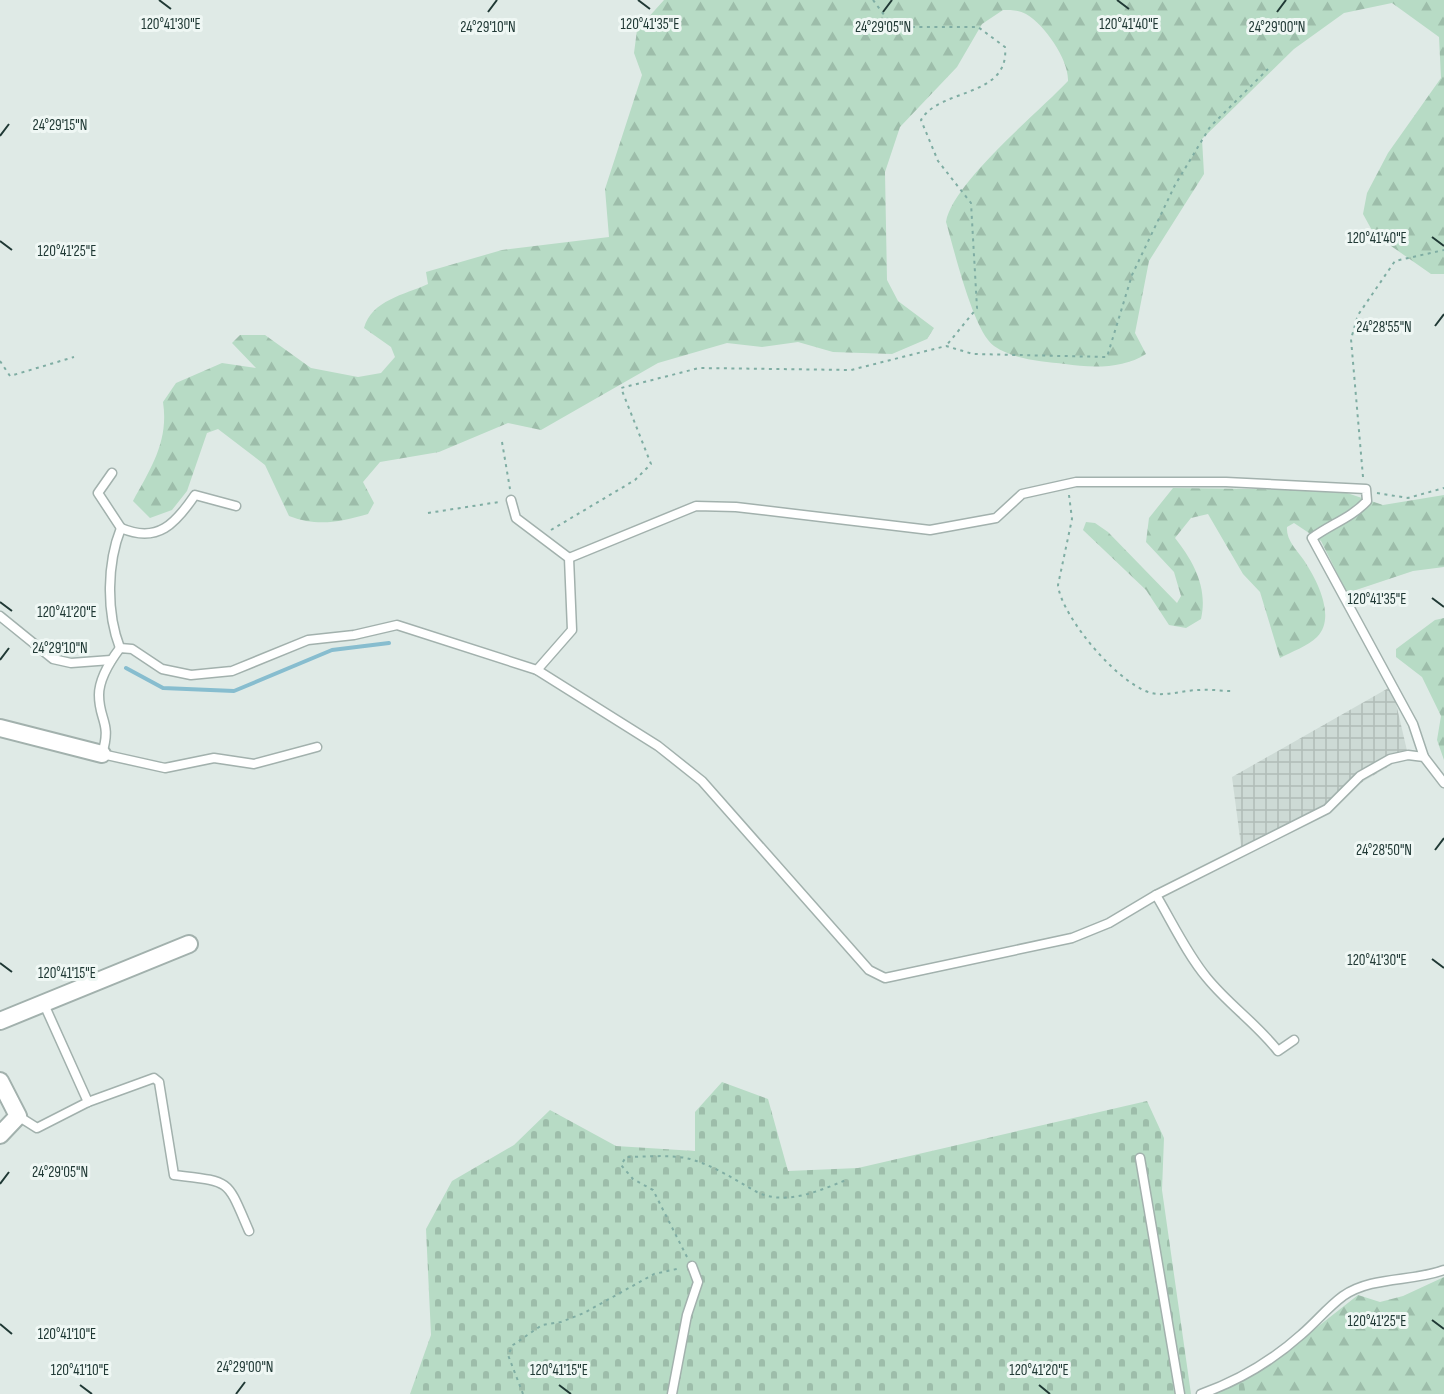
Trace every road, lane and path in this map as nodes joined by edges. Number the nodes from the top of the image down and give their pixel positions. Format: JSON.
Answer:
{"nodes":[{"id":1,"x":873,"y":0,"type":"edge"},
{"id":2,"x":1268,"y":69,"type":"dead end"},
{"id":3,"x":1444,"y":250,"type":"edge"},
{"id":4,"x":946,"y":346,"type":"junction"},
{"id":5,"x":74,"y":357,"type":"dead end"},
{"id":6,"x":0,"y":361,"type":"edge"},
{"id":7,"x":502,"y":442,"type":"dead end"},
{"id":8,"x":112,"y":473,"type":"dead end"},
{"id":9,"x":1067,"y":484,"type":"junction"},
{"id":10,"x":1444,"y":488,"type":"edge"},
{"id":11,"x":1366,"y":489,"type":"junction"},
{"id":12,"x":512,"y":500,"type":"junction"},
{"id":13,"x":236,"y":506,"type":"dead end"},
{"id":14,"x":428,"y":513,"type":"dead end"},
{"id":15,"x":122,"y":528,"type":"junction"},
{"id":16,"x":542,"y":536,"type":"junction"},
{"id":17,"x":569,"y":558,"type":"junction"},
{"id":18,"x":0,"y":616,"type":"edge"},
{"id":19,"x":120,"y":648,"type":"junction"},
{"id":20,"x":111,"y":660,"type":"junction"},
{"id":21,"x":537,"y":670,"type":"junction"},
{"id":22,"x":1232,"y":691,"type":"dead end"},
{"id":23,"x":0,"y":728,"type":"edge"},
{"id":24,"x":317,"y":747,"type":"dead end"},
{"id":25,"x":102,"y":754,"type":"junction"},
{"id":26,"x":1424,"y":757,"type":"junction"},
{"id":27,"x":1444,"y":783,"type":"edge"},
{"id":28,"x":1156,"y":895,"type":"junction"},
{"id":29,"x":189,"y":944,"type":"dead end"},
{"id":30,"x":43,"y":1002,"type":"junction"},
{"id":31,"x":0,"y":1021,"type":"edge"},
{"id":32,"x":1294,"y":1040,"type":"dead end"},
{"id":33,"x":0,"y":1081,"type":"edge"},
{"id":34,"x":88,"y":1102,"type":"junction"},
{"id":35,"x":18,"y":1116,"type":"junction"},
{"id":36,"x":0,"y":1136,"type":"edge"},
{"id":37,"x":1140,"y":1158,"type":"dead end"},
{"id":38,"x":846,"y":1180,"type":"dead end"},
{"id":39,"x":249,"y":1231,"type":"dead end"},
{"id":40,"x":692,"y":1266,"type":"junction"},
{"id":41,"x":1444,"y":1270,"type":"edge"},
{"id":42,"x":523,"y":1394,"type":"edge"},
{"id":43,"x":672,"y":1394,"type":"edge"},
{"id":44,"x":1180,"y":1394,"type":"edge"},
{"id":45,"x":1201,"y":1394,"type":"edge"}],
"edges":[{"from":1,"to":4,"type":"path"},
{"from":2,"to":4,"type":"path"},
{"from":3,"to":11,"type":"path"},
{"from":4,"to":16,"type":"path"},
{"from":5,"to":6,"type":"path"},
{"from":7,"to":12,"type":"path"},
{"from":8,"to":15,"type":"lane"},
{"from":9,"to":11,"type":"lane"},
{"from":9,"to":17,"type":"lane"},
{"from":9,"to":22,"type":"path"},
{"from":10,"to":11,"type":"path"},
{"from":11,"to":26,"type":"lane"},
{"from":12,"to":14,"type":"path"},
{"from":12,"to":16,"type":"lane"},
{"from":13,"to":15,"type":"lane"},
{"from":15,"to":19,"type":"lane"},
{"from":16,"to":17,"type":"lane"},
{"from":17,"to":21,"type":"lane"},
{"from":18,"to":20,"type":"lane"},
{"from":19,"to":20,"type":"lane"},
{"from":19,"to":21,"type":"lane"},
{"from":20,"to":25,"type":"lane"},
{"from":21,"to":28,"type":"lane"},
{"from":23,"to":25,"type":"street"},
{"from":24,"to":25,"type":"lane"},
{"from":26,"to":27,"type":"lane"},
{"from":26,"to":28,"type":"lane"},
{"from":28,"to":32,"type":"lane"},
{"from":29,"to":30,"type":"street"},
{"from":30,"to":31,"type":"street"},
{"from":30,"to":34,"type":"lane"},
{"from":33,"to":35,"type":"street"},
{"from":34,"to":35,"type":"lane"},
{"from":34,"to":39,"type":"lane"},
{"from":35,"to":36,"type":"street"},
{"from":37,"to":44,"type":"lane"},
{"from":38,"to":40,"type":"path"},
{"from":40,"to":42,"type":"path"},
{"from":40,"to":43,"type":"lane"},
{"from":41,"to":45,"type":"lane"}]}
